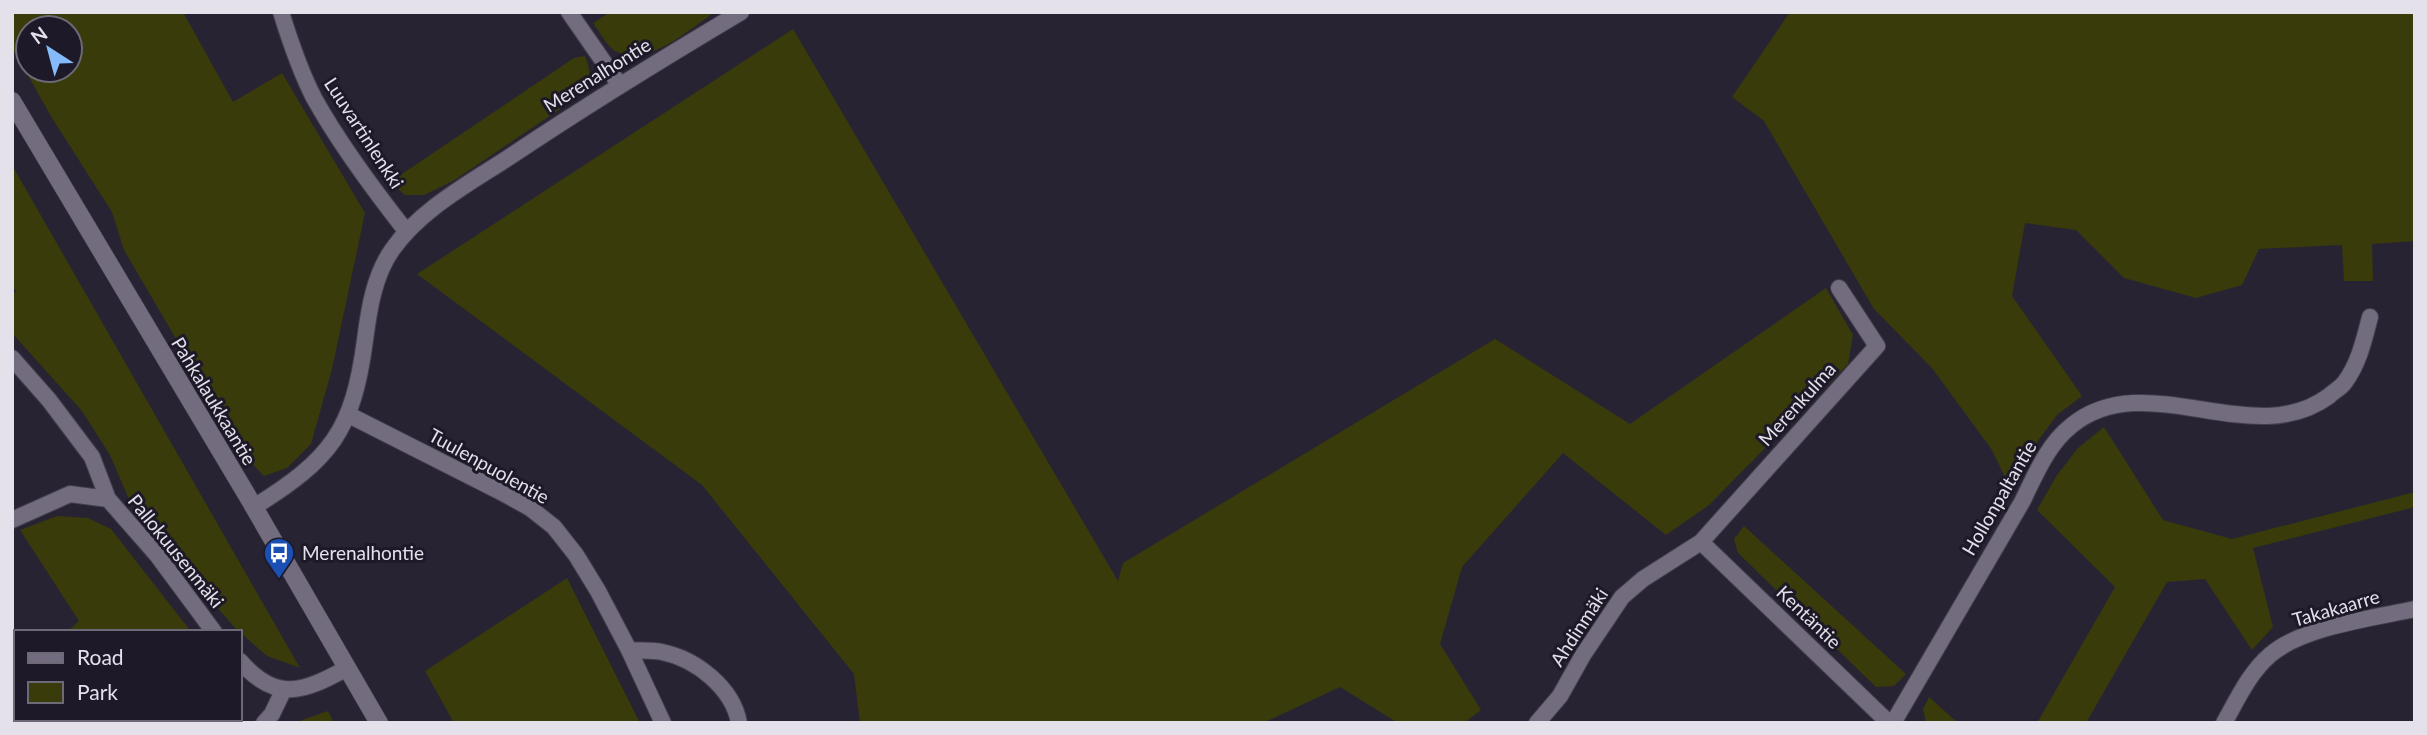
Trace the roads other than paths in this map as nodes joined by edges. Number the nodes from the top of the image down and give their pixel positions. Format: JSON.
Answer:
{"nodes":[{"id":1,"x":281,"y":12,"type":"edge"},
{"id":2,"x":569,"y":12,"type":"edge"},
{"id":3,"x":741,"y":12,"type":"edge"},
{"id":4,"x":619,"y":84,"type":"junction"},
{"id":5,"x":12,"y":101,"type":"edge"},
{"id":6,"x":406,"y":231,"type":"junction"},
{"id":7,"x":1839,"y":288,"type":"dead end"},
{"id":8,"x":2370,"y":317,"type":"dead end"},
{"id":9,"x":12,"y":358,"type":"edge"},
{"id":10,"x":349,"y":415,"type":"junction"},
{"id":11,"x":108,"y":499,"type":"junction"},
{"id":12,"x":254,"y":508,"type":"junction"},
{"id":13,"x":12,"y":520,"type":"edge"},
{"id":14,"x":1701,"y":542,"type":"junction"},
{"id":15,"x":2415,"y":609,"type":"edge"},
{"id":16,"x":213,"y":630,"type":"edge"},
{"id":17,"x":629,"y":650,"type":"junction"},
{"id":18,"x":242,"y":664,"type":"edge"},
{"id":19,"x":346,"y":668,"type":"junction"},
{"id":20,"x":283,"y":691,"type":"junction"},
{"id":21,"x":264,"y":723,"type":"edge"},
{"id":22,"x":379,"y":723,"type":"edge"},
{"id":23,"x":663,"y":723,"type":"edge"},
{"id":24,"x":739,"y":723,"type":"edge"},
{"id":25,"x":1537,"y":723,"type":"edge"},
{"id":26,"x":1891,"y":723,"type":"edge"},
{"id":27,"x":2224,"y":723,"type":"edge"}],
"edges":[{"from":1,"to":6,"type":"street","name":"Luuvartinlenkki"},
{"from":2,"to":4,"type":"street"},
{"from":3,"to":4,"type":"street","name":"Merenalhontie"},
{"from":4,"to":6,"type":"street","name":"Merenalhontie"},
{"from":5,"to":12,"type":"street","name":"Pahkalaukkaantie"},
{"from":6,"to":10,"type":"street","name":"Merenalhontie"},
{"from":7,"to":14,"type":"street","name":"Merenkulma"},
{"from":8,"to":26,"type":"street","name":"Hollonpaltantie"},
{"from":9,"to":11,"type":"street","name":"Pallokuusenmäki"},
{"from":10,"to":12,"type":"street","name":"Merenalhontie"},
{"from":10,"to":17,"type":"street","name":"Tuulenpuolentie"},
{"from":11,"to":13,"type":"street"},
{"from":11,"to":16,"type":"street","name":"Pallokuusenmäki"},
{"from":12,"to":19,"type":"street","name":"Pahkalaukkaantie"},
{"from":14,"to":25,"type":"street","name":"Ahdinmäki"},
{"from":14,"to":26,"type":"street","name":"Kentäntie"},
{"from":15,"to":27,"type":"street","name":"Takakaarre"},
{"from":17,"to":23,"type":"street","name":"Tuulenpuolentie"},
{"from":17,"to":24,"type":"street"},
{"from":18,"to":20,"type":"street"},
{"from":19,"to":20,"type":"street"},
{"from":19,"to":22,"type":"street","name":"Pahkalaukkaantie"},
{"from":20,"to":21,"type":"street"}]}
